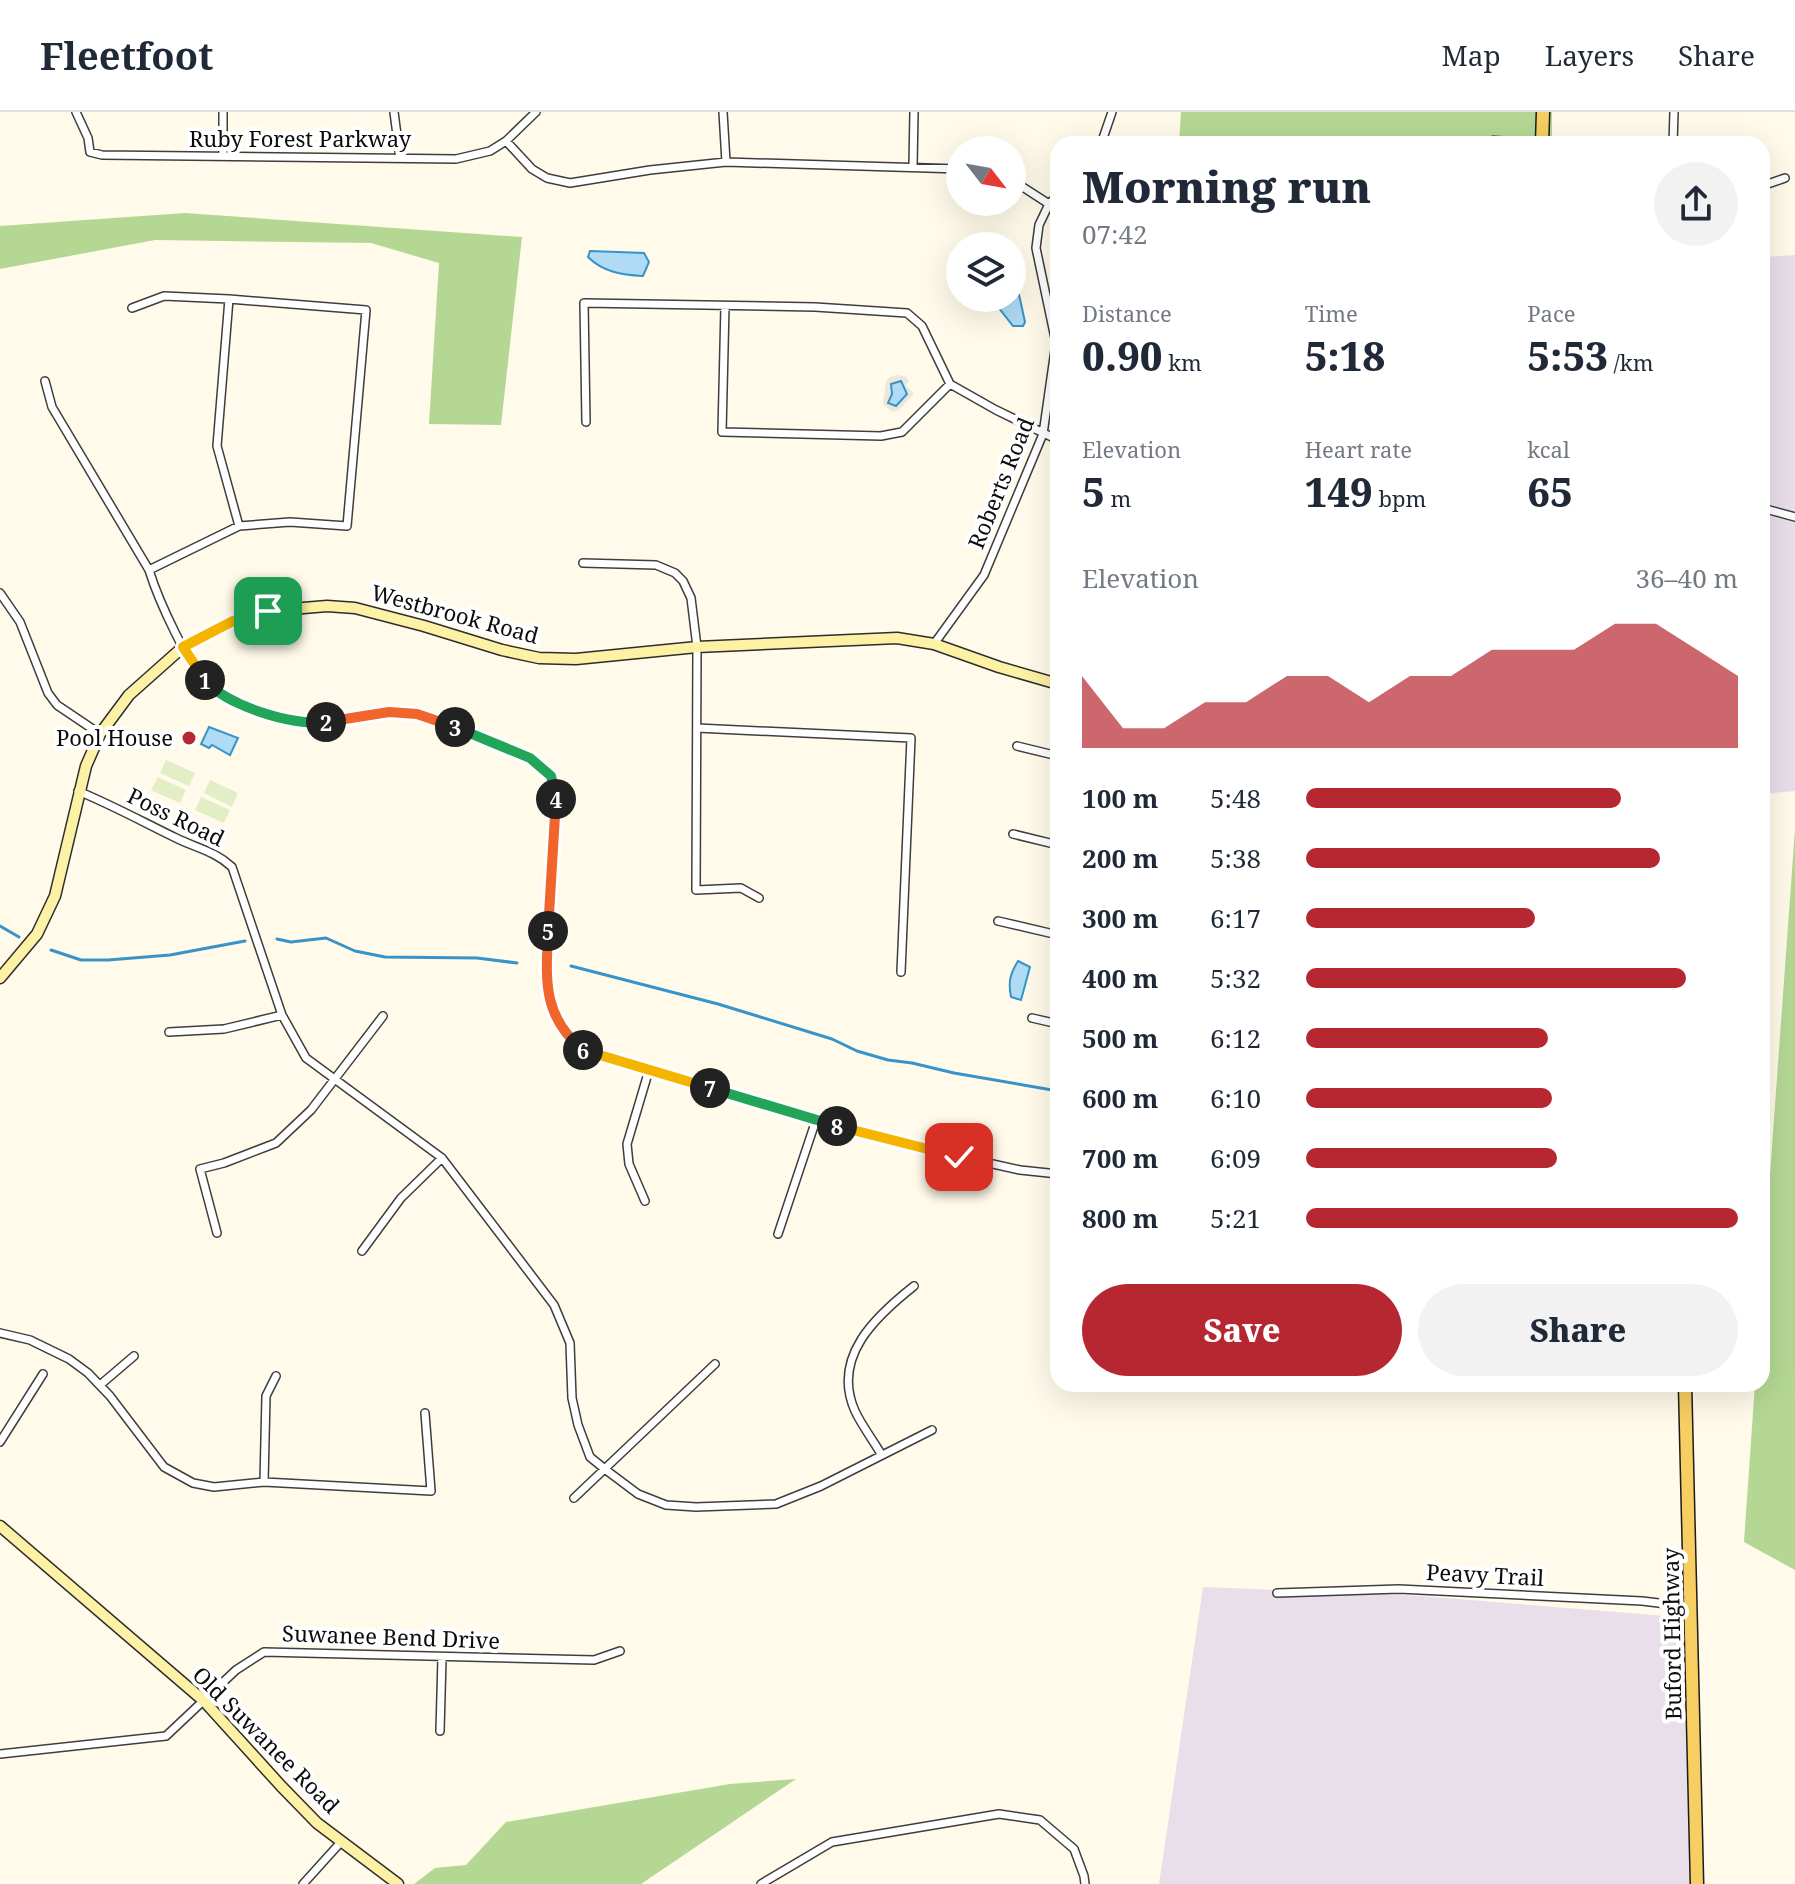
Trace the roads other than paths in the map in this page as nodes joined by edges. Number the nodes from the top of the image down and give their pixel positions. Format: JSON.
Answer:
{"nodes":[{"id":1,"x":76,"y":112,"type":"edge"},
{"id":2,"x":223,"y":112,"type":"edge"},
{"id":3,"x":394,"y":112,"type":"edge"},
{"id":4,"x":536,"y":112,"type":"edge"},
{"id":5,"x":723,"y":112,"type":"edge"},
{"id":6,"x":914,"y":112,"type":"edge"},
{"id":7,"x":1112,"y":112,"type":"edge"},
{"id":8,"x":1543,"y":112,"type":"edge"},
{"id":9,"x":1674,"y":112,"type":"edge"},
{"id":10,"x":1104,"y":136,"type":"edge"},
{"id":11,"x":1542,"y":136,"type":"edge"},
{"id":12,"x":1673,"y":136,"type":"edge"},
{"id":13,"x":506,"y":141,"type":"junction"},
{"id":14,"x":223,"y":155,"type":"junction"},
{"id":15,"x":400,"y":158,"type":"junction"},
{"id":16,"x":726,"y":162,"type":"junction"},
{"id":17,"x":913,"y":166,"type":"junction"},
{"id":18,"x":946,"y":168,"type":"edge"},
{"id":19,"x":1785,"y":178,"type":"dead end"},
{"id":20,"x":1770,"y":183,"type":"edge"},
{"id":21,"x":1026,"y":189,"type":"edge"},
{"id":22,"x":1049,"y":204,"type":"joint"},
{"id":23,"x":229,"y":299,"type":"junction"},
{"id":24,"x":725,"y":306,"type":"junction"},
{"id":25,"x":132,"y":308,"type":"dead end"},
{"id":26,"x":1050,"y":314,"type":"edge"},
{"id":27,"x":45,"y":381,"type":"dead end"},
{"id":28,"x":950,"y":384,"type":"junction"},
{"id":29,"x":1050,"y":385,"type":"edge"},
{"id":30,"x":586,"y":422,"type":"dead end"},
{"id":31,"x":1043,"y":434,"type":"junction"},
{"id":32,"x":1050,"y":437,"type":"edge"},
{"id":33,"x":1770,"y":510,"type":"edge"},
{"id":34,"x":1795,"y":517,"type":"edge"},
{"id":35,"x":239,"y":526,"type":"junction"},
{"id":36,"x":583,"y":563,"type":"dead end"},
{"id":37,"x":149,"y":570,"type":"junction"},
{"id":38,"x":0,"y":593,"type":"edge"},
{"id":39,"x":934,"y":644,"type":"junction"},
{"id":40,"x":183,"y":647,"type":"junction"},
{"id":41,"x":697,"y":647,"type":"junction"},
{"id":42,"x":1050,"y":682,"type":"edge"},
{"id":43,"x":697,"y":728,"type":"junction"},
{"id":44,"x":100,"y":734,"type":"junction"},
{"id":45,"x":1017,"y":746,"type":"dead end"},
{"id":46,"x":1050,"y":754,"type":"edge"},
{"id":47,"x":78,"y":791,"type":"junction"},
{"id":48,"x":1013,"y":834,"type":"dead end"},
{"id":49,"x":1050,"y":843,"type":"edge"},
{"id":50,"x":759,"y":898,"type":"dead end"},
{"id":51,"x":998,"y":921,"type":"dead end"},
{"id":52,"x":1050,"y":933,"type":"edge"},
{"id":53,"x":901,"y":972,"type":"dead end"},
{"id":54,"x":0,"y":978,"type":"edge"},
{"id":55,"x":282,"y":1015,"type":"junction"},
{"id":56,"x":383,"y":1016,"type":"dead end"},
{"id":57,"x":1032,"y":1018,"type":"dead end"},
{"id":58,"x":1050,"y":1022,"type":"edge"},
{"id":59,"x":169,"y":1032,"type":"dead end"},
{"id":60,"x":649,"y":1070,"type":"junction"},
{"id":61,"x":334,"y":1078,"type":"junction"},
{"id":62,"x":816,"y":1120,"type":"junction"},
{"id":63,"x":442,"y":1158,"type":"junction"},
{"id":64,"x":1050,"y":1173,"type":"edge"},
{"id":65,"x":645,"y":1201,"type":"dead end"},
{"id":66,"x":217,"y":1233,"type":"dead end"},
{"id":67,"x":778,"y":1234,"type":"dead end"},
{"id":68,"x":362,"y":1251,"type":"dead end"},
{"id":69,"x":914,"y":1286,"type":"dead end"},
{"id":70,"x":0,"y":1333,"type":"edge"},
{"id":71,"x":134,"y":1356,"type":"dead end"},
{"id":72,"x":715,"y":1364,"type":"dead end"},
{"id":73,"x":43,"y":1374,"type":"dead end"},
{"id":74,"x":276,"y":1376,"type":"dead end"},
{"id":75,"x":100,"y":1385,"type":"junction"},
{"id":76,"x":1685,"y":1392,"type":"edge"},
{"id":77,"x":425,"y":1413,"type":"dead end"},
{"id":78,"x":932,"y":1430,"type":"dead end"},
{"id":79,"x":0,"y":1442,"type":"edge"},
{"id":80,"x":881,"y":1454,"type":"junction"},
{"id":81,"x":606,"y":1470,"type":"junction"},
{"id":82,"x":264,"y":1482,"type":"junction"},
{"id":83,"x":574,"y":1498,"type":"dead end"},
{"id":84,"x":0,"y":1526,"type":"edge"},
{"id":85,"x":1277,"y":1593,"type":"dead end"},
{"id":86,"x":1692,"y":1607,"type":"junction"},
{"id":87,"x":620,"y":1651,"type":"dead end"},
{"id":88,"x":442,"y":1658,"type":"junction"},
{"id":89,"x":204,"y":1701,"type":"junction"},
{"id":90,"x":440,"y":1731,"type":"dead end"},
{"id":91,"x":0,"y":1754,"type":"edge"},
{"id":92,"x":341,"y":1842,"type":"junction"},
{"id":93,"x":303,"y":1884,"type":"edge"},
{"id":94,"x":398,"y":1884,"type":"edge"},
{"id":95,"x":761,"y":1884,"type":"edge"},
{"id":96,"x":1085,"y":1884,"type":"edge"},
{"id":97,"x":1697,"y":1884,"type":"edge"}],
"edges":[{"from":1,"to":14,"type":"street","name":"Ruby Forest Parkway"},
{"from":2,"to":14,"type":"street"},
{"from":3,"to":15,"type":"street"},
{"from":4,"to":13,"type":"street","name":"Ruby Forest Parkway"},
{"from":5,"to":16,"type":"street"},
{"from":6,"to":17,"type":"street"},
{"from":7,"to":10,"type":"street"},
{"from":8,"to":11,"type":"main road"},
{"from":9,"to":12,"type":"street"},
{"from":13,"to":15,"type":"street","name":"Ruby Forest Parkway"},
{"from":13,"to":16,"type":"street"},
{"from":14,"to":15,"type":"street","name":"Ruby Forest Parkway"},
{"from":16,"to":17,"type":"street"},
{"from":17,"to":18,"type":"street"},
{"from":19,"to":20,"type":"street"},
{"from":21,"to":22,"type":"street"},
{"from":22,"to":26,"type":"street","name":"Roberts Road"},
{"from":23,"to":25,"type":"street"},
{"from":23,"to":35,"type":"street"},
{"from":23,"to":35,"type":"street"},
{"from":24,"to":28,"type":"street"},
{"from":24,"to":28,"type":"street"},
{"from":24,"to":30,"type":"street"},
{"from":27,"to":37,"type":"street"},
{"from":28,"to":31,"type":"street"},
{"from":29,"to":31,"type":"street","name":"Roberts Road"},
{"from":31,"to":32,"type":"street"},
{"from":31,"to":39,"type":"street","name":"Roberts Road"},
{"from":33,"to":34,"type":"street"},
{"from":35,"to":37,"type":"street"},
{"from":36,"to":41,"type":"street"},
{"from":37,"to":40,"type":"street"},
{"from":38,"to":44,"type":"street"},
{"from":39,"to":41,"type":"street","name":"Westbrook Road"},
{"from":39,"to":42,"type":"street","name":"Westbrook Road"},
{"from":40,"to":41,"type":"street","name":"Westbrook Road"},
{"from":40,"to":44,"type":"street","name":"Westbrook Road"},
{"from":40,"to":60,"type":"street"},
{"from":41,"to":43,"type":"street"},
{"from":43,"to":50,"type":"street"},
{"from":43,"to":53,"type":"street"},
{"from":44,"to":47,"type":"street","name":"Westbrook Road"},
{"from":45,"to":46,"type":"street"},
{"from":47,"to":54,"type":"street","name":"Westbrook Road"},
{"from":47,"to":55,"type":"street","name":"Poss Road"},
{"from":48,"to":49,"type":"street"},
{"from":51,"to":52,"type":"street"},
{"from":55,"to":59,"type":"street"},
{"from":55,"to":61,"type":"street","name":"Poss Road"},
{"from":56,"to":61,"type":"street"},
{"from":57,"to":58,"type":"street"},
{"from":60,"to":62,"type":"street"},
{"from":60,"to":65,"type":"street"},
{"from":61,"to":63,"type":"street","name":"Poss Road"},
{"from":61,"to":66,"type":"street"},
{"from":62,"to":64,"type":"street"},
{"from":62,"to":67,"type":"street"},
{"from":63,"to":68,"type":"street"},
{"from":63,"to":81,"type":"street","name":"Poss Road"},
{"from":69,"to":80,"type":"street"},
{"from":70,"to":75,"type":"street"},
{"from":71,"to":75,"type":"street"},
{"from":72,"to":81,"type":"street"},
{"from":73,"to":79,"type":"street"},
{"from":74,"to":82,"type":"street"},
{"from":75,"to":82,"type":"street"},
{"from":76,"to":86,"type":"main road","name":"Buford Highway"},
{"from":77,"to":82,"type":"street"},
{"from":78,"to":80,"type":"street","name":"Poss Road"},
{"from":80,"to":81,"type":"street","name":"Poss Road"},
{"from":81,"to":83,"type":"street"},
{"from":84,"to":89,"type":"street","name":"Old Suwanee Road"},
{"from":85,"to":86,"type":"street","name":"Peavy Trail"},
{"from":86,"to":97,"type":"main road","name":"Buford Highway"},
{"from":87,"to":88,"type":"street","name":"Suwanee Bend Drive"},
{"from":88,"to":89,"type":"street","name":"Suwanee Bend Drive"},
{"from":88,"to":90,"type":"street"},
{"from":89,"to":91,"type":"street","name":"Suwanee Bend Drive"},
{"from":89,"to":92,"type":"street","name":"Old Suwanee Road"},
{"from":92,"to":93,"type":"street"},
{"from":92,"to":94,"type":"street","name":"Old Suwanee Road"},
{"from":95,"to":96,"type":"street"}]}
